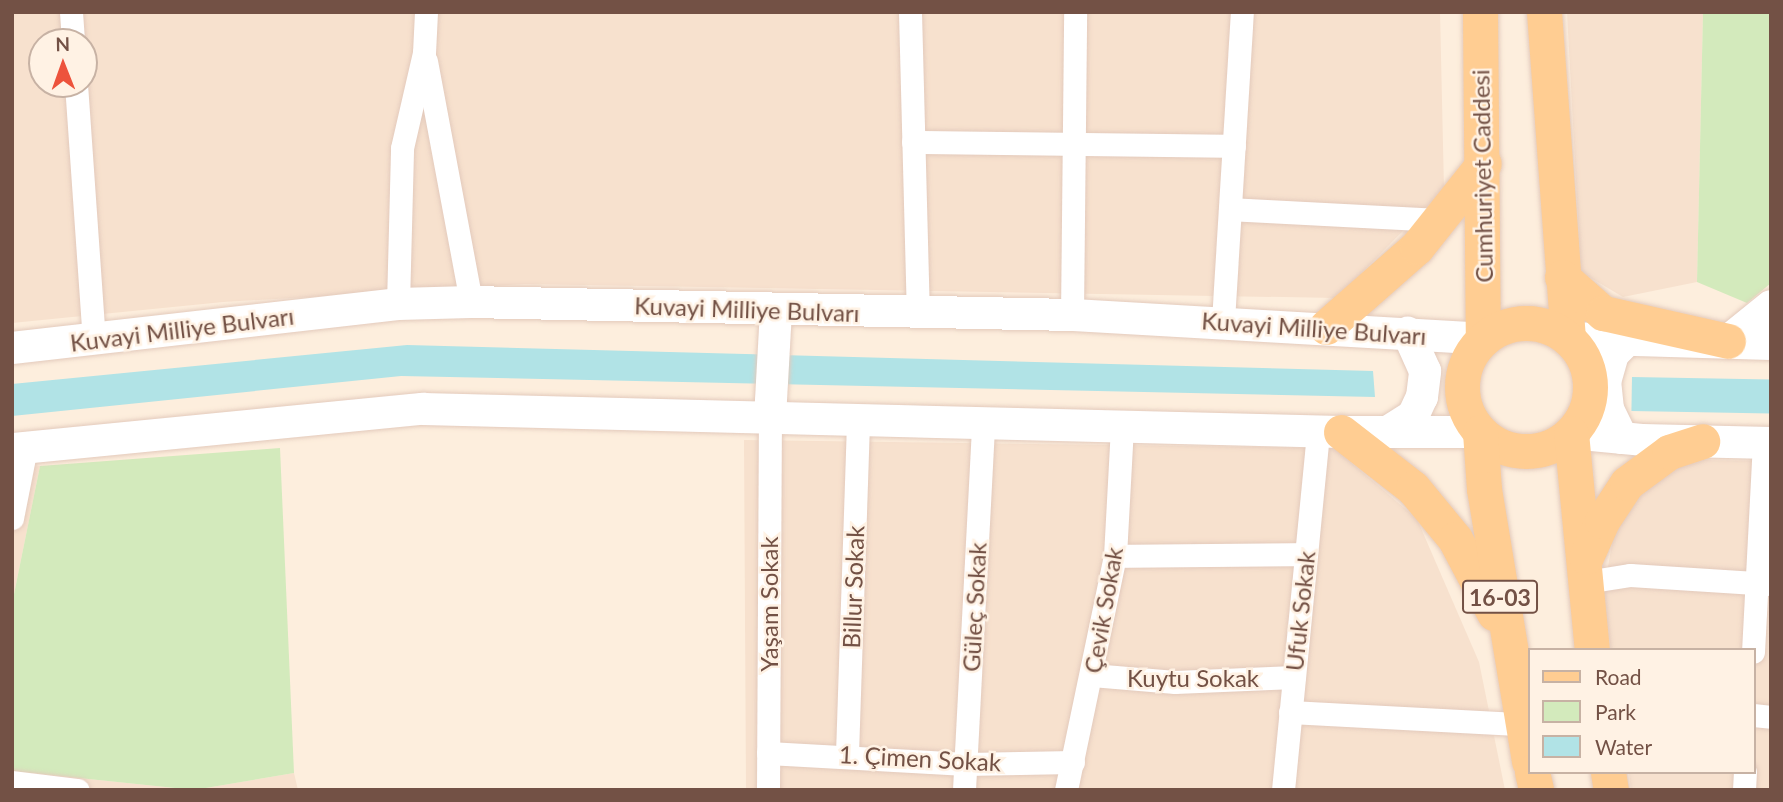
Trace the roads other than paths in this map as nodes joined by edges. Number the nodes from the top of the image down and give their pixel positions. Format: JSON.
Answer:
{"nodes":[{"id":1,"x":426,"y":12,"type":"edge"},
{"id":2,"x":909,"y":12,"type":"edge"},
{"id":3,"x":1075,"y":12,"type":"edge"},
{"id":4,"x":1242,"y":12,"type":"edge"},
{"id":5,"x":1480,"y":12,"type":"edge"},
{"id":6,"x":1544,"y":12,"type":"edge"},
{"id":7,"x":424,"y":53,"type":"junction"},
{"id":8,"x":77,"y":98,"type":"edge"},
{"id":9,"x":913,"y":142,"type":"junction"},
{"id":10,"x":1074,"y":143,"type":"junction"},
{"id":11,"x":1234,"y":146,"type":"junction"},
{"id":12,"x":1484,"y":163,"type":"junction"},
{"id":13,"x":1230,"y":209,"type":"junction"},
{"id":14,"x":1438,"y":219,"type":"junction"},
{"id":15,"x":1562,"y":277,"type":"junction"},
{"id":16,"x":471,"y":302,"type":"junction"},
{"id":17,"x":398,"y":304,"type":"junction"},
{"id":18,"x":1771,"y":306,"type":"edge"},
{"id":19,"x":776,"y":309,"type":"junction"},
{"id":20,"x":918,"y":314,"type":"junction"},
{"id":21,"x":1072,"y":315,"type":"junction"},
{"id":22,"x":1223,"y":321,"type":"junction"},
{"id":23,"x":1326,"y":327,"type":"junction"},
{"id":24,"x":1408,"y":333,"type":"junction"},
{"id":25,"x":1568,"y":338,"type":"junction"},
{"id":26,"x":1483,"y":339,"type":"junction"},
{"id":27,"x":94,"y":340,"type":"junction"},
{"id":28,"x":1627,"y":340,"type":"junction"},
{"id":29,"x":1728,"y":341,"type":"junction"},
{"id":30,"x":1771,"y":344,"type":"edge"},
{"id":31,"x":12,"y":348,"type":"edge"},
{"id":32,"x":770,"y":418,"type":"junction"},
{"id":33,"x":858,"y":420,"type":"junction"},
{"id":34,"x":983,"y":423,"type":"junction"},
{"id":35,"x":1122,"y":427,"type":"junction"},
{"id":36,"x":1389,"y":431,"type":"junction"},
{"id":37,"x":1329,"y":432,"type":"junction"},
{"id":38,"x":1480,"y":432,"type":"junction"},
{"id":39,"x":1571,"y":433,"type":"junction"},
{"id":40,"x":1622,"y":438,"type":"junction"},
{"id":41,"x":1702,"y":441,"type":"junction"},
{"id":42,"x":1768,"y":442,"type":"edge"},
{"id":43,"x":19,"y":448,"type":"edge"},
{"id":44,"x":12,"y":518,"type":"edge"},
{"id":45,"x":1306,"y":554,"type":"junction"},
{"id":46,"x":1115,"y":556,"type":"junction"},
{"id":47,"x":1585,"y":571,"type":"junction"},
{"id":48,"x":1765,"y":584,"type":"edge"},
{"id":49,"x":1507,"y":637,"type":"junction"},
{"id":50,"x":1592,"y":648,"type":"edge"},
{"id":51,"x":1754,"y":648,"type":"edge"},
{"id":52,"x":1093,"y":676,"type":"junction"},
{"id":53,"x":1293,"y":677,"type":"junction"},
{"id":54,"x":1290,"y":712,"type":"junction"},
{"id":55,"x":1522,"y":724,"type":"junction"},
{"id":56,"x":768,"y":753,"type":"junction"},
{"id":57,"x":847,"y":754,"type":"junction"},
{"id":58,"x":1528,"y":756,"type":"edge"},
{"id":59,"x":1073,"y":762,"type":"junction"},
{"id":60,"x":966,"y":764,"type":"junction"},
{"id":61,"x":12,"y":782,"type":"edge"},
{"id":62,"x":78,"y":790,"type":"edge"},
{"id":63,"x":768,"y":790,"type":"edge"},
{"id":64,"x":964,"y":790,"type":"edge"},
{"id":65,"x":1066,"y":790,"type":"edge"},
{"id":66,"x":1283,"y":790,"type":"edge"}],
"edges":[{"from":1,"to":7,"type":"street"},
{"from":2,"to":9,"type":"street"},
{"from":3,"to":10,"type":"street"},
{"from":4,"to":11,"type":"street"},
{"from":5,"to":12,"type":"main road","name":"Cumhuriyet Caddesi"},
{"from":6,"to":15,"type":"main road"},
{"from":7,"to":16,"type":"street"},
{"from":7,"to":17,"type":"street"},
{"from":8,"to":27,"type":"street"},
{"from":9,"to":10,"type":"street"},
{"from":9,"to":20,"type":"street"},
{"from":10,"to":11,"type":"street"},
{"from":10,"to":21,"type":"street"},
{"from":11,"to":13,"type":"street"},
{"from":12,"to":14,"type":"main road"},
{"from":12,"to":26,"type":"main road","name":"Cumhuriyet Caddesi"},
{"from":13,"to":14,"type":"street"},
{"from":13,"to":22,"type":"street"},
{"from":14,"to":23,"type":"main road"},
{"from":15,"to":25,"type":"main road"},
{"from":15,"to":29,"type":"main road"},
{"from":16,"to":17,"type":"main road","name":"Kuvayi Milliye Bulvarı"},
{"from":16,"to":19,"type":"main road","name":"Kuvayi Milliye Bulvarı"},
{"from":17,"to":27,"type":"main road","name":"Kuvayi Milliye Bulvarı"},
{"from":18,"to":29,"type":"main road"},
{"from":19,"to":20,"type":"main road","name":"Kuvayi Milliye Bulvarı"},
{"from":19,"to":32,"type":"main road"},
{"from":20,"to":21,"type":"main road","name":"Kuvayi Milliye Bulvarı"},
{"from":21,"to":22,"type":"main road","name":"Kuvayi Milliye Bulvarı"},
{"from":22,"to":23,"type":"main road","name":"Kuvayi Milliye Bulvarı"},
{"from":23,"to":24,"type":"main road","name":"Kuvayi Milliye Bulvarı"},
{"from":24,"to":26,"type":"main road","name":"Kuvayi Milliye Bulvarı"},
{"from":24,"to":36,"type":"main road"},
{"from":25,"to":26,"type":"main road"},
{"from":25,"to":28,"type":"main road"},
{"from":25,"to":39,"type":"main road"},
{"from":26,"to":38,"type":"main road"},
{"from":27,"to":31,"type":"main road","name":"Kuvayi Milliye Bulvarı"},
{"from":28,"to":29,"type":"main road"},
{"from":28,"to":40,"type":"main road"},
{"from":29,"to":30,"type":"main road"},
{"from":32,"to":33,"type":"main road"},
{"from":32,"to":43,"type":"main road"},
{"from":32,"to":56,"type":"street","name":"Yaşam Sokak"},
{"from":33,"to":34,"type":"main road"},
{"from":33,"to":57,"type":"street","name":"Billur Sokak"},
{"from":34,"to":35,"type":"main road"},
{"from":34,"to":60,"type":"street","name":"Güleç Sokak"},
{"from":35,"to":37,"type":"main road"},
{"from":35,"to":46,"type":"street","name":"Çevik Sokak"},
{"from":36,"to":37,"type":"main road"},
{"from":36,"to":38,"type":"main road"},
{"from":37,"to":45,"type":"street","name":"Ufuk Sokak"},
{"from":37,"to":49,"type":"main road"},
{"from":38,"to":39,"type":"main road"},
{"from":38,"to":49,"type":"main road","number":"16-03"},
{"from":39,"to":40,"type":"main road"},
{"from":39,"to":47,"type":"main road"},
{"from":40,"to":41,"type":"main road"},
{"from":41,"to":42,"type":"main road"},
{"from":41,"to":47,"type":"main road"},
{"from":42,"to":48,"type":"street"},
{"from":43,"to":44,"type":"street"},
{"from":45,"to":46,"type":"street"},
{"from":45,"to":53,"type":"street","name":"Ufuk Sokak"},
{"from":46,"to":52,"type":"street","name":"Çevik Sokak"},
{"from":47,"to":48,"type":"street"},
{"from":47,"to":50,"type":"main road"},
{"from":48,"to":51,"type":"street"},
{"from":49,"to":55,"type":"main road","number":"16-03"},
{"from":52,"to":53,"type":"street","name":"Kuytu Sokak"},
{"from":52,"to":59,"type":"street","name":"Çevik Sokak"},
{"from":53,"to":54,"type":"street","name":"Ufuk Sokak"},
{"from":54,"to":55,"type":"street"},
{"from":54,"to":66,"type":"street","name":"Ufuk Sokak"},
{"from":55,"to":58,"type":"main road","number":"16-03"},
{"from":56,"to":57,"type":"street","name":"1. Çimen Sokak"},
{"from":56,"to":63,"type":"street","name":"Yaşam Sokak"},
{"from":57,"to":60,"type":"street","name":"1. Çimen Sokak"},
{"from":59,"to":60,"type":"street","name":"1. Çimen Sokak"},
{"from":59,"to":65,"type":"street","name":"Çevik Sokak"},
{"from":60,"to":64,"type":"street","name":"Güleç Sokak"},
{"from":61,"to":62,"type":"street"}]}
